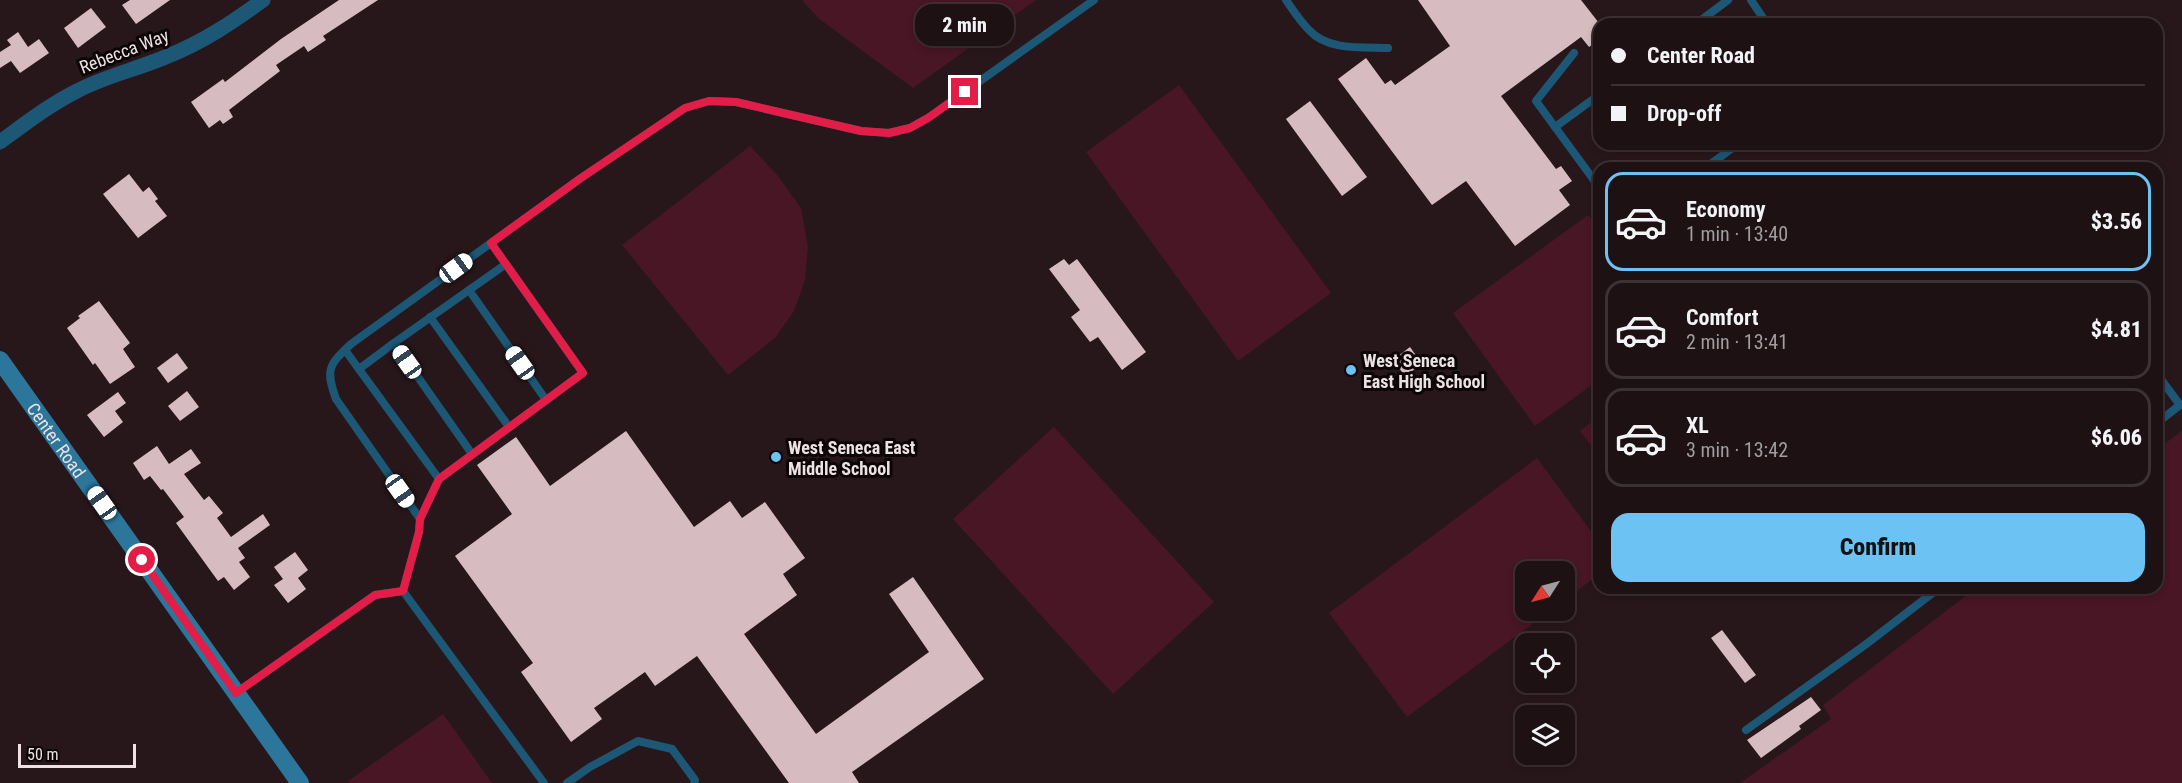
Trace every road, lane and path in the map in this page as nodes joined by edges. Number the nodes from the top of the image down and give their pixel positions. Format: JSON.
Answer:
{"nodes":[{"id":1,"x":263,"y":0,"type":"edge"},
{"id":2,"x":1094,"y":0,"type":"edge"},
{"id":3,"x":1286,"y":0,"type":"edge"},
{"id":4,"x":1728,"y":0,"type":"edge"},
{"id":5,"x":1751,"y":0,"type":"edge"},
{"id":6,"x":1704,"y":18,"type":"edge"},
{"id":7,"x":1763,"y":18,"type":"edge"},
{"id":8,"x":1388,"y":48,"type":"dead end"},
{"id":9,"x":1574,"y":53,"type":"dead end"},
{"id":10,"x":1593,"y":99,"type":"edge"},
{"id":11,"x":1556,"y":127,"type":"junction"},
{"id":12,"x":0,"y":142,"type":"edge"},
{"id":13,"x":1730,"y":150,"type":"edge"},
{"id":14,"x":1713,"y":162,"type":"edge"},
{"id":15,"x":1593,"y":179,"type":"edge"},
{"id":16,"x":491,"y":243,"type":"junction"},
{"id":17,"x":506,"y":264,"type":"junction"},
{"id":18,"x":469,"y":290,"type":"junction"},
{"id":19,"x":430,"y":318,"type":"junction"},
{"id":20,"x":394,"y":343,"type":"junction"},
{"id":21,"x":345,"y":350,"type":"junction"},
{"id":22,"x":0,"y":360,"type":"edge"},
{"id":23,"x":359,"y":369,"type":"junction"},
{"id":24,"x":2163,"y":384,"type":"edge"},
{"id":25,"x":546,"y":400,"type":"junction"},
{"id":26,"x":2181,"y":405,"type":"edge"},
{"id":27,"x":2163,"y":418,"type":"edge"},
{"id":28,"x":509,"y":427,"type":"junction"},
{"id":29,"x":472,"y":454,"type":"junction"},
{"id":30,"x":439,"y":479,"type":"junction"},
{"id":31,"x":420,"y":519,"type":"junction"},
{"id":32,"x":403,"y":591,"type":"junction"},
{"id":33,"x":1931,"y":594,"type":"edge"},
{"id":34,"x":236,"y":693,"type":"junction"},
{"id":35,"x":1746,"y":730,"type":"dead end"},
{"id":36,"x":300,"y":783,"type":"edge"},
{"id":37,"x":544,"y":783,"type":"edge"},
{"id":38,"x":567,"y":783,"type":"edge"},
{"id":39,"x":694,"y":783,"type":"edge"}],
"edges":[{"from":1,"to":12,"type":"street","name":"Rebecca Way"},
{"from":2,"to":16,"type":"lane"},
{"from":3,"to":8,"type":"lane"},
{"from":4,"to":6,"type":"lane"},
{"from":5,"to":7,"type":"lane"},
{"from":9,"to":11,"type":"lane"},
{"from":10,"to":11,"type":"lane"},
{"from":11,"to":15,"type":"lane"},
{"from":13,"to":14,"type":"lane"},
{"from":16,"to":17,"type":"lane"},
{"from":16,"to":21,"type":"lane"},
{"from":17,"to":18,"type":"lane"},
{"from":17,"to":25,"type":"lane"},
{"from":18,"to":19,"type":"lane"},
{"from":18,"to":25,"type":"lane"},
{"from":19,"to":20,"type":"lane"},
{"from":19,"to":28,"type":"lane"},
{"from":20,"to":23,"type":"lane"},
{"from":20,"to":29,"type":"lane"},
{"from":21,"to":23,"type":"lane"},
{"from":21,"to":31,"type":"lane"},
{"from":22,"to":34,"type":"main road","name":"Center Road"},
{"from":23,"to":30,"type":"lane"},
{"from":24,"to":26,"type":"lane"},
{"from":25,"to":28,"type":"lane"},
{"from":26,"to":27,"type":"lane"},
{"from":28,"to":29,"type":"lane"},
{"from":29,"to":30,"type":"lane"},
{"from":30,"to":31,"type":"lane"},
{"from":31,"to":32,"type":"lane"},
{"from":32,"to":34,"type":"lane"},
{"from":32,"to":37,"type":"lane"},
{"from":33,"to":35,"type":"lane"},
{"from":34,"to":36,"type":"main road","name":"Center Road"},
{"from":38,"to":39,"type":"lane"}]}
